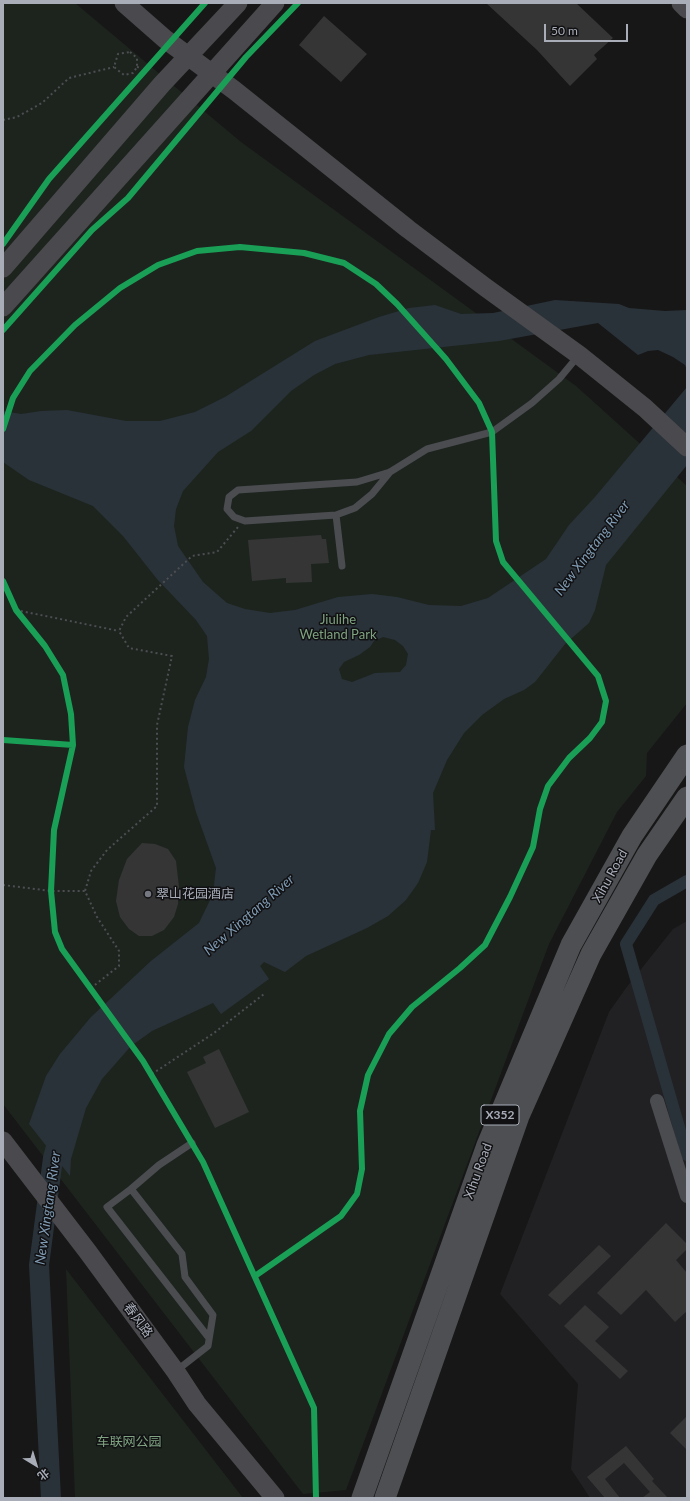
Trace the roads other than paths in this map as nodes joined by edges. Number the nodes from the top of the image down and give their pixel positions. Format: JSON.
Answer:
{"nodes":[{"id":1,"x":124,"y":3,"type":"edge"},
{"id":2,"x":238,"y":3,"type":"edge"},
{"id":3,"x":275,"y":3,"type":"edge"},
{"id":4,"x":681,"y":3,"type":"edge"},
{"id":5,"x":687,"y":9,"type":"edge"},
{"id":6,"x":188,"y":56,"type":"junction"},
{"id":7,"x":212,"y":74,"type":"junction"},
{"id":8,"x":118,"y":136,"type":"junction"},
{"id":9,"x":139,"y":155,"type":"junction"},
{"id":10,"x":3,"y":268,"type":"edge"},
{"id":11,"x":3,"y":307,"type":"edge"},
{"id":12,"x":579,"y":355,"type":"junction"},
{"id":13,"x":687,"y":447,"type":"edge"},
{"id":14,"x":390,"y":472,"type":"junction"},
{"id":15,"x":336,"y":515,"type":"junction"},
{"id":16,"x":342,"y":566,"type":"dead end"},
{"id":17,"x":687,"y":756,"type":"edge"},
{"id":18,"x":687,"y":797,"type":"edge"},
{"id":19,"x":657,"y":1101,"type":"dead end"},
{"id":20,"x":3,"y":1141,"type":"edge"},
{"id":21,"x":192,"y":1143,"type":"dead end"},
{"id":22,"x":131,"y":1189,"type":"junction"},
{"id":23,"x":687,"y":1196,"type":"edge"},
{"id":24,"x":209,"y":1338,"type":"junction"},
{"id":25,"x":176,"y":1372,"type":"junction"},
{"id":26,"x":275,"y":1498,"type":"edge"},
{"id":27,"x":362,"y":1498,"type":"edge"},
{"id":28,"x":385,"y":1498,"type":"edge"}],
"edges":[{"from":1,"to":6,"type":"main road"},
{"from":2,"to":6,"type":"main road"},
{"from":3,"to":7,"type":"main road"},
{"from":4,"to":5,"type":"main road"},
{"from":6,"to":7,"type":"main road"},
{"from":6,"to":8,"type":"main road"},
{"from":7,"to":9,"type":"main road"},
{"from":7,"to":12,"type":"main road"},
{"from":8,"to":9,"type":"main road"},
{"from":8,"to":10,"type":"main road"},
{"from":9,"to":11,"type":"main road"},
{"from":12,"to":13,"type":"main road"},
{"from":12,"to":14,"type":"lane"},
{"from":14,"to":15,"type":"lane"},
{"from":14,"to":15,"type":"lane"},
{"from":15,"to":16,"type":"lane"},
{"from":17,"to":27,"type":"main road","name":"Xihu Road","number":"X352"},
{"from":18,"to":28,"type":"main road","name":"Xihu Road","number":"X352"},
{"from":19,"to":23,"type":"street"},
{"from":20,"to":25,"type":"main road","name":"春风路"},
{"from":21,"to":22,"type":"lane"},
{"from":22,"to":24,"type":"lane"},
{"from":22,"to":24,"type":"lane"},
{"from":24,"to":25,"type":"lane"},
{"from":25,"to":26,"type":"main road","name":"春风路"}]}
